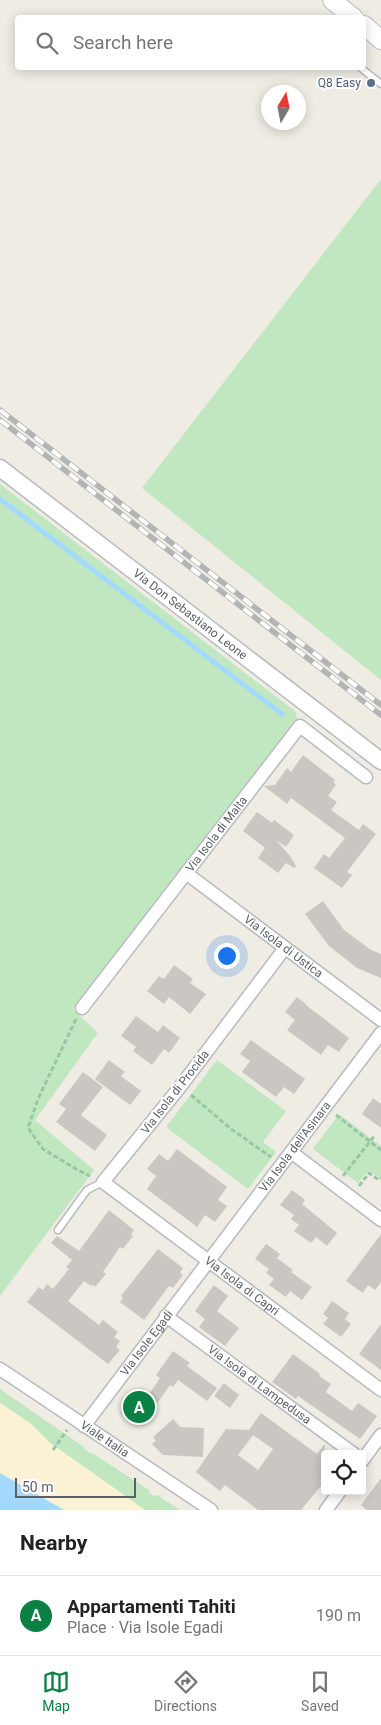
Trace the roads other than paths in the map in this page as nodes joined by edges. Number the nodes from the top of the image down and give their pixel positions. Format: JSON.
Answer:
{"nodes":[{"id":1,"x":337,"y":7,"type":"edge"},
{"id":2,"x":349,"y":15,"type":"edge"},
{"id":3,"x":366,"y":28,"type":"edge"},
{"id":4,"x":381,"y":40,"type":"edge"},
{"id":5,"x":364,"y":70,"type":"edge"},
{"id":6,"x":381,"y":84,"type":"edge"},
{"id":7,"x":0,"y":468,"type":"edge"},
{"id":8,"x":381,"y":761,"type":"edge"},
{"id":9,"x":366,"y":776,"type":"dead end"},
{"id":10,"x":186,"y":873,"type":"junction"},
{"id":11,"x":285,"y":948,"type":"junction"},
{"id":12,"x":82,"y":1008,"type":"road end"},
{"id":13,"x":381,"y":1020,"type":"edge"},
{"id":14,"x":381,"y":1033,"type":"edge"},
{"id":15,"x":291,"y":1152,"type":"junction"},
{"id":16,"x":103,"y":1182,"type":"junction"},
{"id":17,"x":381,"y":1220,"type":"edge"},
{"id":18,"x":58,"y":1230,"type":"dead end"},
{"id":19,"x":209,"y":1261,"type":"junction"},
{"id":20,"x":166,"y":1316,"type":"junction"},
{"id":21,"x":0,"y":1369,"type":"edge"},
{"id":22,"x":381,"y":1390,"type":"edge"},
{"id":23,"x":84,"y":1426,"type":"junction"},
{"id":24,"x":381,"y":1435,"type":"edge"},
{"id":25,"x":348,"y":1450,"type":"edge"},
{"id":26,"x":366,"y":1452,"type":"edge"},
{"id":27,"x":337,"y":1495,"type":"edge"},
{"id":28,"x":211,"y":1510,"type":"edge"},
{"id":29,"x":326,"y":1510,"type":"edge"}],
"edges":[{"from":1,"to":2,"type":"main road"},
{"from":3,"to":4,"type":"main road"},
{"from":5,"to":6,"type":"lane"},
{"from":7,"to":8,"type":"street","name":"Via Don Sebastiano Leone"},
{"from":9,"to":10,"type":"street","name":"Via Isola di Malta"},
{"from":10,"to":11,"type":"street","name":"Via Isola di Ustica"},
{"from":10,"to":12,"type":"street","name":"Via Isola di Malta"},
{"from":11,"to":13,"type":"street","name":"Via Isola di Ustica"},
{"from":11,"to":16,"type":"street","name":"Via Isola di Procida"},
{"from":14,"to":15,"type":"street","name":"Via Isola dell'Asinara"},
{"from":15,"to":17,"type":"street"},
{"from":15,"to":19,"type":"street","name":"Via Isola dell'Asinara"},
{"from":16,"to":18,"type":"lane","name":"Via Isola di Procida"},
{"from":16,"to":19,"type":"street","name":"Via Isola di Capri"},
{"from":19,"to":20,"type":"street","name":"Via Isole Egadi"},
{"from":19,"to":22,"type":"street","name":"Via Isola di Capri"},
{"from":20,"to":23,"type":"street","name":"Via Isole Egadi"},
{"from":20,"to":25,"type":"street","name":"Via Isola di Lampedusa"},
{"from":21,"to":23,"type":"street","name":"Viale Italia"},
{"from":23,"to":28,"type":"street","name":"Viale Italia"},
{"from":24,"to":26,"type":"street"},
{"from":27,"to":29,"type":"street"}]}
